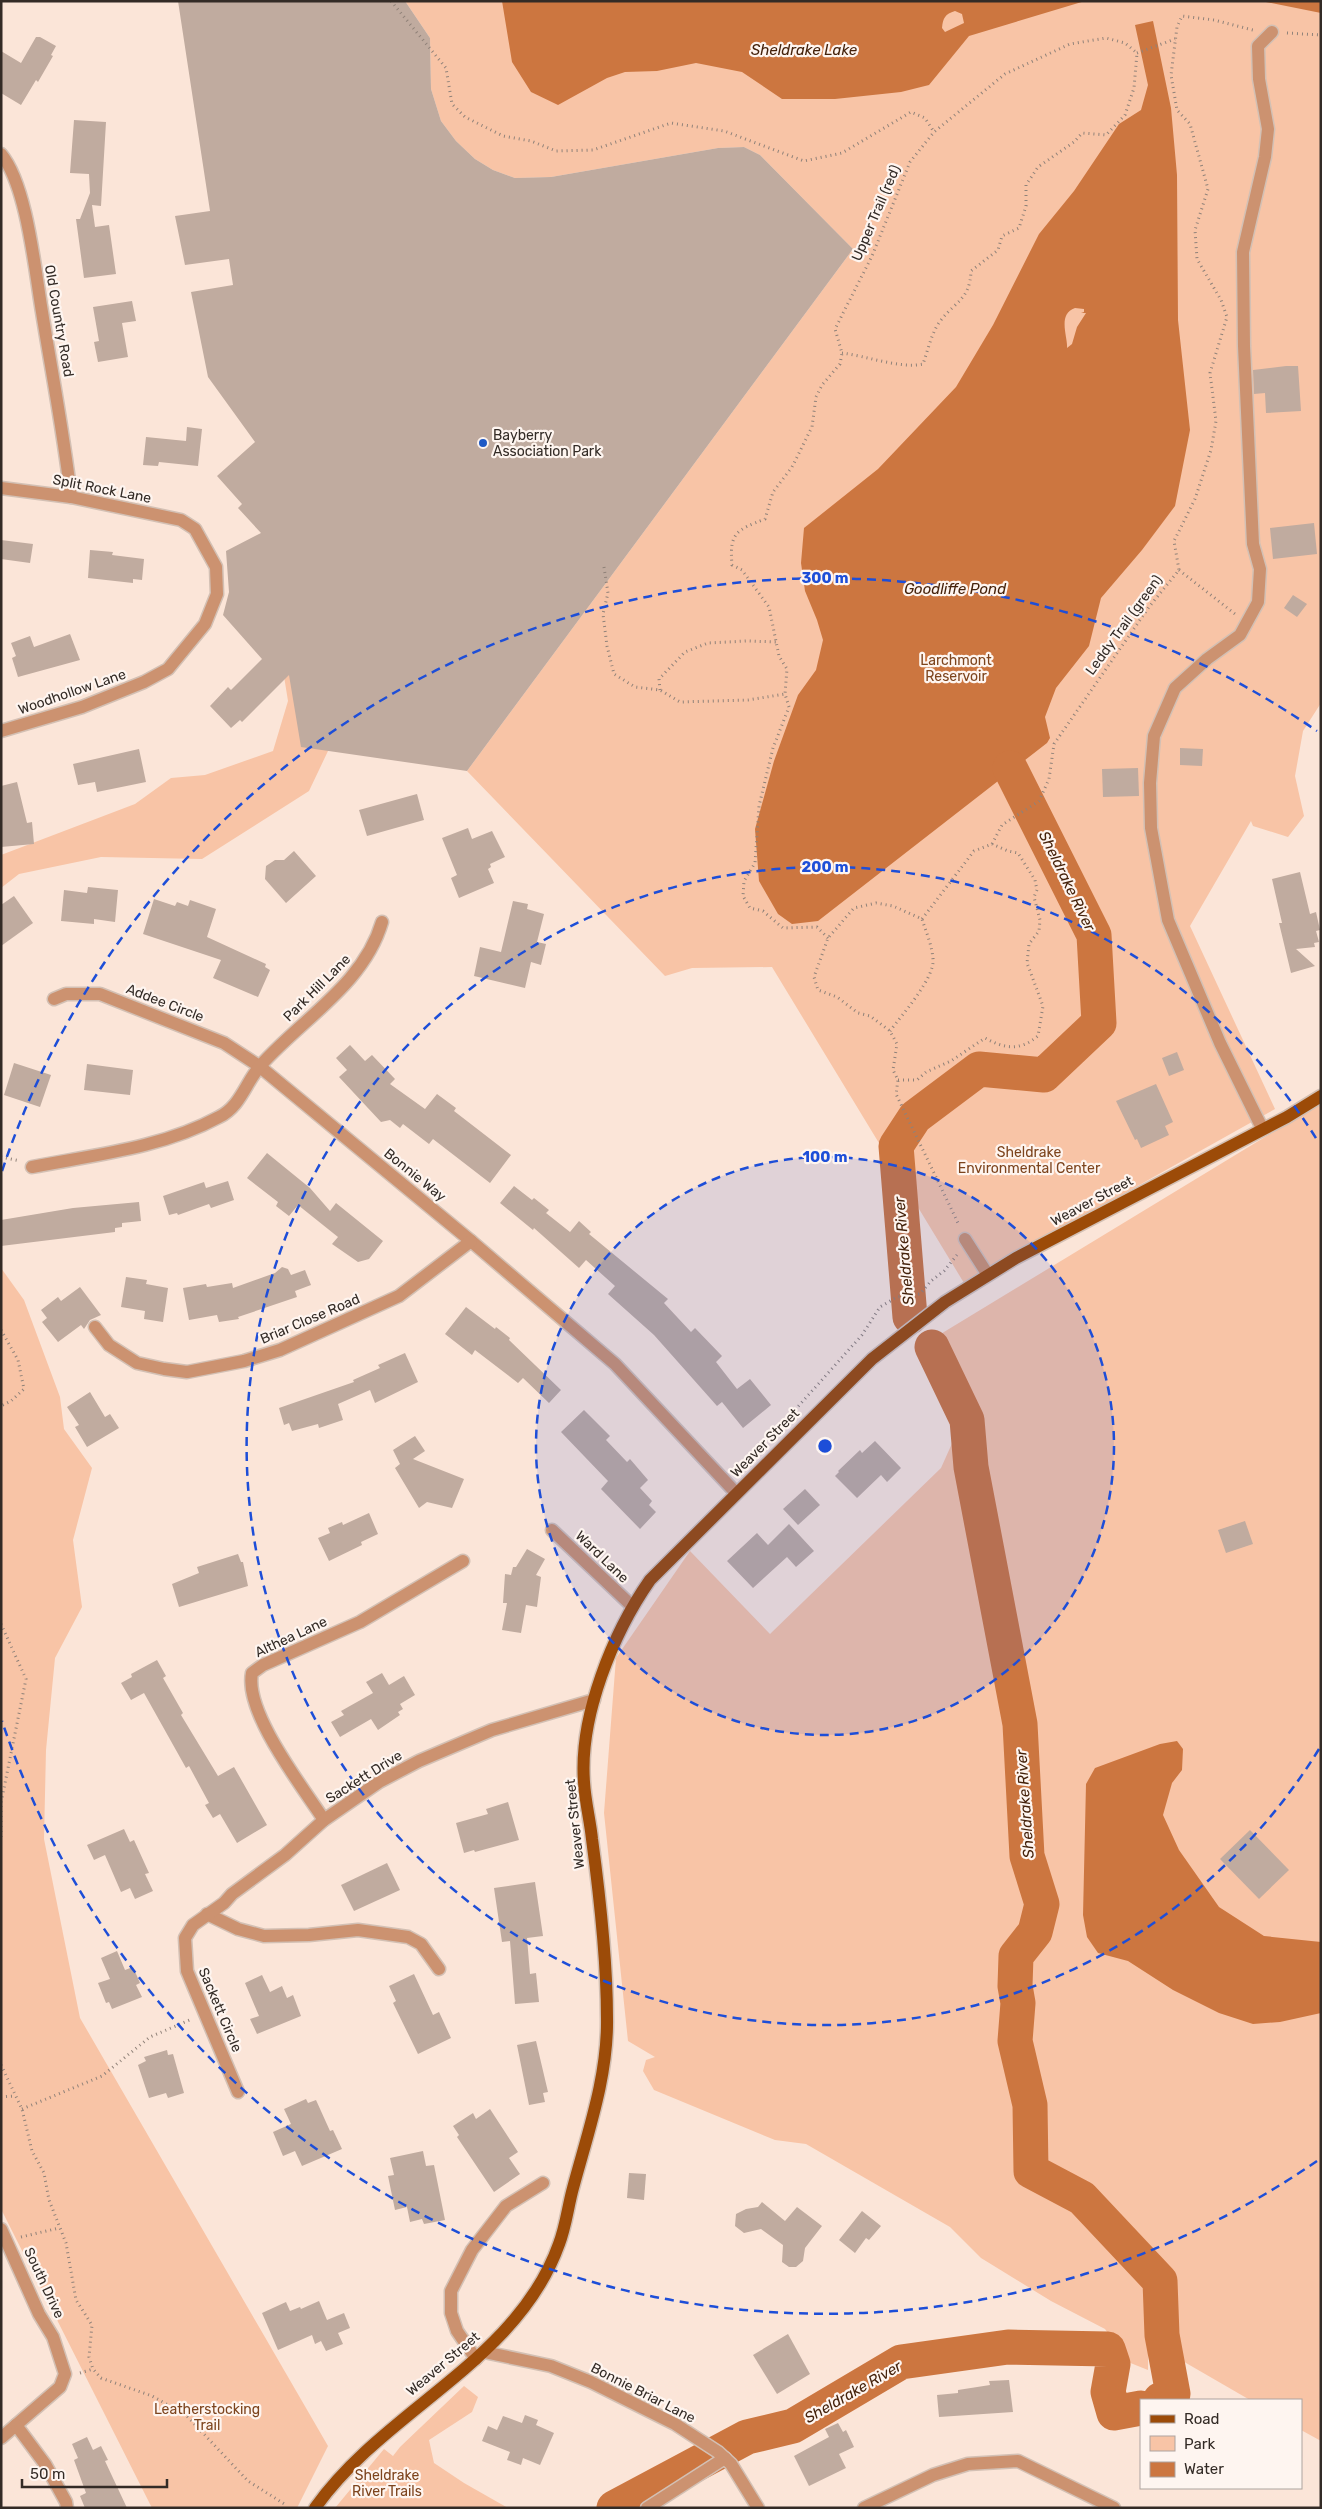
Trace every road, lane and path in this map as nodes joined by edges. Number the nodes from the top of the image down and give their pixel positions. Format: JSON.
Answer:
{"nodes":[{"id":1,"x":391,"y":1,"type":"edge"},
{"id":2,"x":1272,"y":32,"type":"junction"},
{"id":3,"x":1321,"y":35,"type":"edge"},
{"id":4,"x":1175,"y":39,"type":"junction"},
{"id":5,"x":1137,"y":53,"type":"junction"},
{"id":6,"x":934,"y":132,"type":"junction"},
{"id":7,"x":1,"y":154,"type":"edge"},
{"id":8,"x":842,"y":353,"type":"junction"},
{"id":9,"x":1,"y":488,"type":"edge"},
{"id":10,"x":71,"y":497,"type":"junction"},
{"id":11,"x":195,"y":529,"type":"joint"},
{"id":12,"x":604,"y":567,"type":"dead end"},
{"id":13,"x":1179,"y":570,"type":"junction"},
{"id":14,"x":1247,"y":623,"type":"junction"},
{"id":15,"x":777,"y":642,"type":"junction"},
{"id":16,"x":660,"y":690,"type":"junction"},
{"id":17,"x":785,"y":694,"type":"junction"},
{"id":18,"x":1,"y":731,"type":"edge"},
{"id":19,"x":992,"y":844,"type":"junction"},
{"id":20,"x":922,"y":918,"type":"junction"},
{"id":21,"x":382,"y":922,"type":"dead end"},
{"id":22,"x":828,"y":938,"type":"junction"},
{"id":23,"x":54,"y":999,"type":"dead end"},
{"id":24,"x":890,"y":1031,"type":"junction"},
{"id":25,"x":259,"y":1066,"type":"junction"},
{"id":26,"x":898,"y":1080,"type":"junction"},
{"id":27,"x":1321,"y":1096,"type":"edge"},
{"id":28,"x":1262,"y":1128,"type":"junction"},
{"id":29,"x":1,"y":1157,"type":"edge"},
{"id":30,"x":19,"y":1160,"type":"dead end"},
{"id":31,"x":32,"y":1167,"type":"dead end"},
{"id":32,"x":966,"y":1239,"type":"junction"},
{"id":33,"x":471,"y":1240,"type":"junction"},
{"id":34,"x":988,"y":1276,"type":"junction"},
{"id":35,"x":95,"y":1327,"type":"dead end"},
{"id":36,"x":1,"y":1330,"type":"edge"},
{"id":37,"x":1,"y":1406,"type":"edge"},
{"id":38,"x":794,"y":1412,"type":"dead end"},
{"id":39,"x":753,"y":1452,"type":"dead end"},
{"id":40,"x":724,"y":1480,"type":"junction"},
{"id":41,"x":736,"y":1493,"type":"junction"},
{"id":42,"x":552,"y":1530,"type":"dead end"},
{"id":43,"x":463,"y":1561,"type":"dead end"},
{"id":44,"x":632,"y":1606,"type":"junction"},
{"id":45,"x":1,"y":1624,"type":"edge"},
{"id":46,"x":594,"y":1700,"type":"junction"},
{"id":47,"x":324,"y":1820,"type":"junction"},
{"id":48,"x":1,"y":1840,"type":"edge"},
{"id":49,"x":207,"y":1914,"type":"junction"},
{"id":50,"x":185,"y":1938,"type":"joint"},
{"id":51,"x":439,"y":1969,"type":"dead end"},
{"id":52,"x":205,"y":2015,"type":"junction"},
{"id":53,"x":1,"y":2065,"type":"edge"},
{"id":54,"x":238,"y":2092,"type":"dead end"},
{"id":55,"x":14,"y":2096,"type":"junction"},
{"id":56,"x":1,"y":2097,"type":"edge"},
{"id":57,"x":22,"y":2109,"type":"junction"},
{"id":58,"x":543,"y":2183,"type":"dead end"},
{"id":59,"x":59,"y":2228,"type":"junction"},
{"id":60,"x":1,"y":2229,"type":"edge"},
{"id":61,"x":4,"y":2244,"type":"edge"},
{"id":62,"x":480,"y":2355,"type":"junction"},
{"id":63,"x":16,"y":2426,"type":"junction"},
{"id":64,"x":1,"y":2438,"type":"edge"},
{"id":65,"x":725,"y":2458,"type":"junction"},
{"id":66,"x":286,"y":2505,"type":"dead end"},
{"id":67,"x":67,"y":2508,"type":"edge"},
{"id":68,"x":315,"y":2508,"type":"edge"},
{"id":69,"x":647,"y":2508,"type":"edge"},
{"id":70,"x":758,"y":2508,"type":"edge"},
{"id":71,"x":864,"y":2508,"type":"edge"},
{"id":72,"x":1114,"y":2508,"type":"edge"}],
"edges":[{"from":1,"to":6,"type":"path"},
{"from":2,"to":3,"type":"path"},
{"from":2,"to":4,"type":"path","name":"Leddy Trail (green)"},
{"from":2,"to":14,"type":"street"},
{"from":4,"to":5,"type":"path"},
{"from":4,"to":13,"type":"path","name":"Leddy Trail (green)"},
{"from":5,"to":6,"type":"path","name":"Upper Trail (red)"},
{"from":5,"to":8,"type":"path"},
{"from":6,"to":8,"type":"path","name":"Upper Trail (red)"},
{"from":7,"to":10,"type":"street","name":"Old Country Road"},
{"from":8,"to":15,"type":"path"},
{"from":9,"to":10,"type":"street","name":"Split Rock Lane"},
{"from":10,"to":11,"type":"street","name":"Split Rock Lane"},
{"from":11,"to":18,"type":"street","name":"Woodhollow Lane"},
{"from":12,"to":16,"type":"path"},
{"from":13,"to":14,"type":"path"},
{"from":13,"to":19,"type":"path","name":"Leddy Trail (green)"},
{"from":14,"to":28,"type":"street"},
{"from":15,"to":16,"type":"path"},
{"from":15,"to":17,"type":"path"},
{"from":16,"to":17,"type":"path"},
{"from":17,"to":22,"type":"path"},
{"from":19,"to":20,"type":"path","name":"Leddy Trail (green)"},
{"from":19,"to":26,"type":"path"},
{"from":20,"to":22,"type":"path"},
{"from":20,"to":24,"type":"path"},
{"from":21,"to":25,"type":"street","name":"Park Hill Lane"},
{"from":22,"to":24,"type":"path"},
{"from":23,"to":25,"type":"street","name":"Addee Circle"},
{"from":24,"to":26,"type":"path"},
{"from":25,"to":31,"type":"street"},
{"from":25,"to":33,"type":"street","name":"Bonnie Way"},
{"from":26,"to":32,"type":"path"},
{"from":27,"to":28,"type":"main road","name":"Weaver Street"},
{"from":28,"to":34,"type":"main road","name":"Weaver Street"},
{"from":29,"to":30,"type":"path"},
{"from":32,"to":34,"type":"street"},
{"from":32,"to":38,"type":"path"},
{"from":33,"to":35,"type":"street","name":"Briar Close Road"},
{"from":33,"to":40,"type":"street","name":"Bonnie Way"},
{"from":34,"to":41,"type":"main road","name":"Weaver Street"},
{"from":36,"to":37,"type":"path"},
{"from":39,"to":40,"type":"path"},
{"from":40,"to":41,"type":"street","name":"Bonnie Way"},
{"from":41,"to":44,"type":"main road","name":"Weaver Street"},
{"from":42,"to":44,"type":"street","name":"Ward Lane"},
{"from":43,"to":47,"type":"street","name":"Althea Lane"},
{"from":44,"to":46,"type":"main road","name":"Weaver Street"},
{"from":45,"to":48,"type":"path"},
{"from":46,"to":47,"type":"street","name":"Sackett Drive"},
{"from":46,"to":62,"type":"main road","name":"Weaver Street"},
{"from":47,"to":49,"type":"street","name":"Sackett Drive"},
{"from":49,"to":50,"type":"street","name":"Sackett Drive"},
{"from":49,"to":51,"type":"street"},
{"from":50,"to":52,"type":"street","name":"Sackett Circle"},
{"from":52,"to":54,"type":"street","name":"Sackett Circle"},
{"from":52,"to":57,"type":"path"},
{"from":53,"to":55,"type":"path"},
{"from":55,"to":56,"type":"path"},
{"from":55,"to":57,"type":"path"},
{"from":57,"to":59,"type":"path"},
{"from":58,"to":62,"type":"street"},
{"from":59,"to":61,"type":"path"},
{"from":59,"to":66,"type":"path"},
{"from":60,"to":61,"type":"street","name":"South Drive"},
{"from":61,"to":63,"type":"street","name":"South Drive"},
{"from":62,"to":65,"type":"street","name":"Bonnie Briar Lane"},
{"from":62,"to":68,"type":"main road","name":"Weaver Street"},
{"from":63,"to":64,"type":"street","name":"South Drive"},
{"from":63,"to":67,"type":"street"},
{"from":65,"to":69,"type":"street"},
{"from":65,"to":70,"type":"street","name":"Bonnie Briar Lane"},
{"from":71,"to":72,"type":"street"}]}
